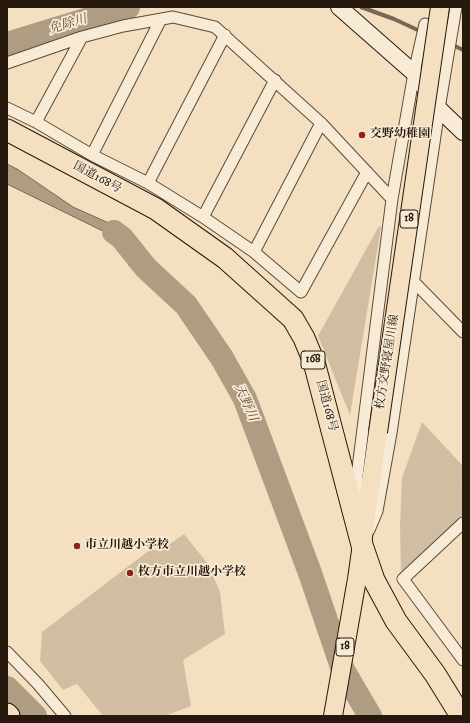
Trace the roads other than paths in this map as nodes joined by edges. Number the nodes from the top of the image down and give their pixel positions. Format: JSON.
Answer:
{"nodes":[{"id":1,"x":339,"y":7,"type":"edge"},
{"id":2,"x":440,"y":7,"type":"edge"},
{"id":3,"x":456,"y":7,"type":"edge"},
{"id":4,"x":174,"y":12,"type":"edge"},
{"id":5,"x":161,"y":19,"type":"junction"},
{"id":6,"x":452,"y":33,"type":"junction"},
{"id":7,"x":225,"y":35,"type":"junction"},
{"id":8,"x":82,"y":38,"type":"junction"},
{"id":9,"x":7,"y":63,"type":"edge"},
{"id":10,"x":414,"y":73,"type":"junction"},
{"id":11,"x":275,"y":80,"type":"junction"},
{"id":12,"x":7,"y":108,"type":"edge"},
{"id":13,"x":439,"y":108,"type":"junction"},
{"id":14,"x":36,"y":122,"type":"junction"},
{"id":15,"x":321,"y":123,"type":"junction"},
{"id":16,"x":7,"y":130,"type":"edge"},
{"id":17,"x":463,"y":132,"type":"edge"},
{"id":18,"x":92,"y":155,"type":"junction"},
{"id":19,"x":367,"y":172,"type":"junction"},
{"id":20,"x":148,"y":184,"type":"junction"},
{"id":21,"x":392,"y":199,"type":"junction"},
{"id":22,"x":203,"y":217,"type":"junction"},
{"id":23,"x":254,"y":252,"type":"junction"},
{"id":24,"x":414,"y":282,"type":"junction"},
{"id":25,"x":463,"y":332,"type":"edge"},
{"id":26,"x":463,"y":523,"type":"edge"},
{"id":27,"x":362,"y":545,"type":"junction"},
{"id":28,"x":7,"y":652,"type":"edge"},
{"id":29,"x":463,"y":660,"type":"edge"},
{"id":30,"x":65,"y":716,"type":"edge"},
{"id":31,"x":333,"y":716,"type":"edge"},
{"id":32,"x":461,"y":716,"type":"edge"}],
"edges":[{"from":1,"to":10,"type":"street"},
{"from":2,"to":27,"type":"main road","name":"枚方交野寝屋川線","number":"18","bridge":true},
{"from":3,"to":6,"type":"street"},
{"from":4,"to":5,"type":"street"},
{"from":4,"to":7,"type":"street"},
{"from":5,"to":8,"type":"street"},
{"from":5,"to":18,"type":"street"},
{"from":6,"to":10,"type":"street"},
{"from":6,"to":13,"type":"street"},
{"from":7,"to":11,"type":"street"},
{"from":7,"to":20,"type":"street"},
{"from":8,"to":9,"type":"street"},
{"from":8,"to":14,"type":"street"},
{"from":10,"to":13,"type":"street"},
{"from":10,"to":21,"type":"street"},
{"from":11,"to":15,"type":"street"},
{"from":11,"to":22,"type":"street"},
{"from":12,"to":14,"type":"street"},
{"from":13,"to":17,"type":"street"},
{"from":13,"to":24,"type":"street"},
{"from":14,"to":18,"type":"street"},
{"from":15,"to":19,"type":"street"},
{"from":15,"to":23,"type":"street"},
{"from":16,"to":27,"type":"highway","name":"国道168号","number":"168"},
{"from":18,"to":20,"type":"street"},
{"from":19,"to":21,"type":"street"},
{"from":19,"to":23,"type":"street"},
{"from":20,"to":22,"type":"street"},
{"from":21,"to":27,"type":"street"},
{"from":22,"to":23,"type":"street"},
{"from":24,"to":25,"type":"street"},
{"from":24,"to":27,"type":"street"},
{"from":26,"to":29,"type":"street"},
{"from":27,"to":31,"type":"main road","name":"枚方交野寝屋川線","number":"18"},
{"from":27,"to":32,"type":"highway","name":"国道168号","number":"168"},
{"from":28,"to":30,"type":"street"}]}
